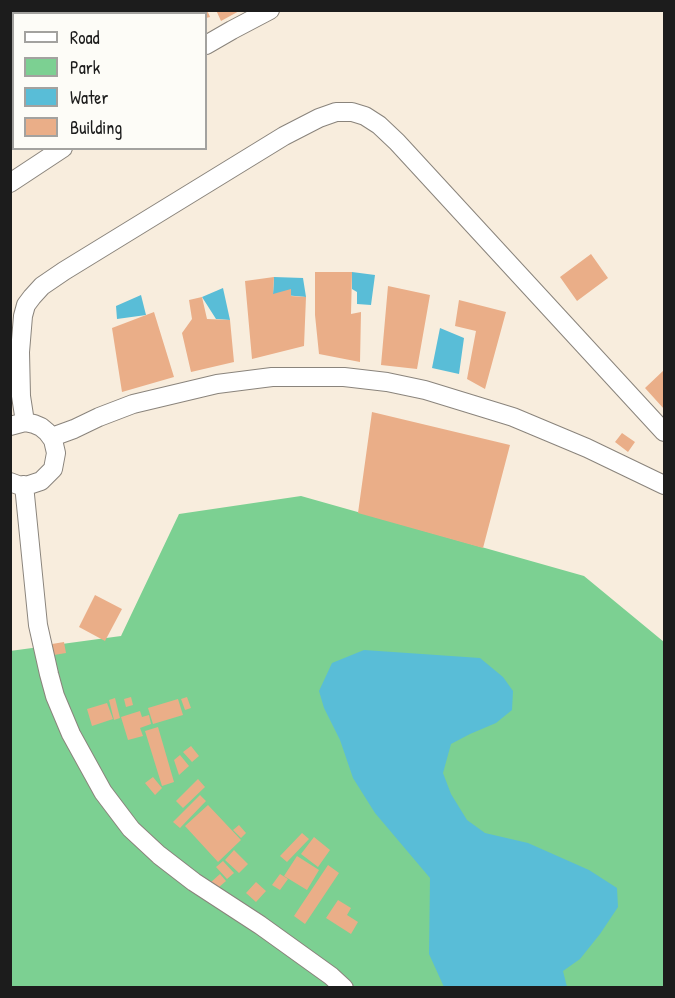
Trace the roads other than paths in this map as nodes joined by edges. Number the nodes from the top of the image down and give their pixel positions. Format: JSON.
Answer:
{"nodes":[{"id":1,"x":270,"y":10,"type":"edge"},
{"id":2,"x":207,"y":44,"type":"edge"},
{"id":3,"x":60,"y":150,"type":"edge"},
{"id":4,"x":10,"y":183,"type":"edge"},
{"id":5,"x":18,"y":424,"type":"edge"},
{"id":6,"x":664,"y":432,"type":"edge"},
{"id":7,"x":52,"y":437,"type":"junction"},
{"id":8,"x":17,"y":484,"type":"edge"},
{"id":9,"x":664,"y":484,"type":"edge"},
{"id":10,"x":344,"y":987,"type":"edge"}],
"edges":[{"from":1,"to":2,"type":"street"},
{"from":3,"to":4,"type":"street"},
{"from":5,"to":6,"type":"street"},
{"from":5,"to":7,"type":"street"},
{"from":7,"to":8,"type":"street"},
{"from":7,"to":9,"type":"street"},
{"from":8,"to":10,"type":"street"}]}
